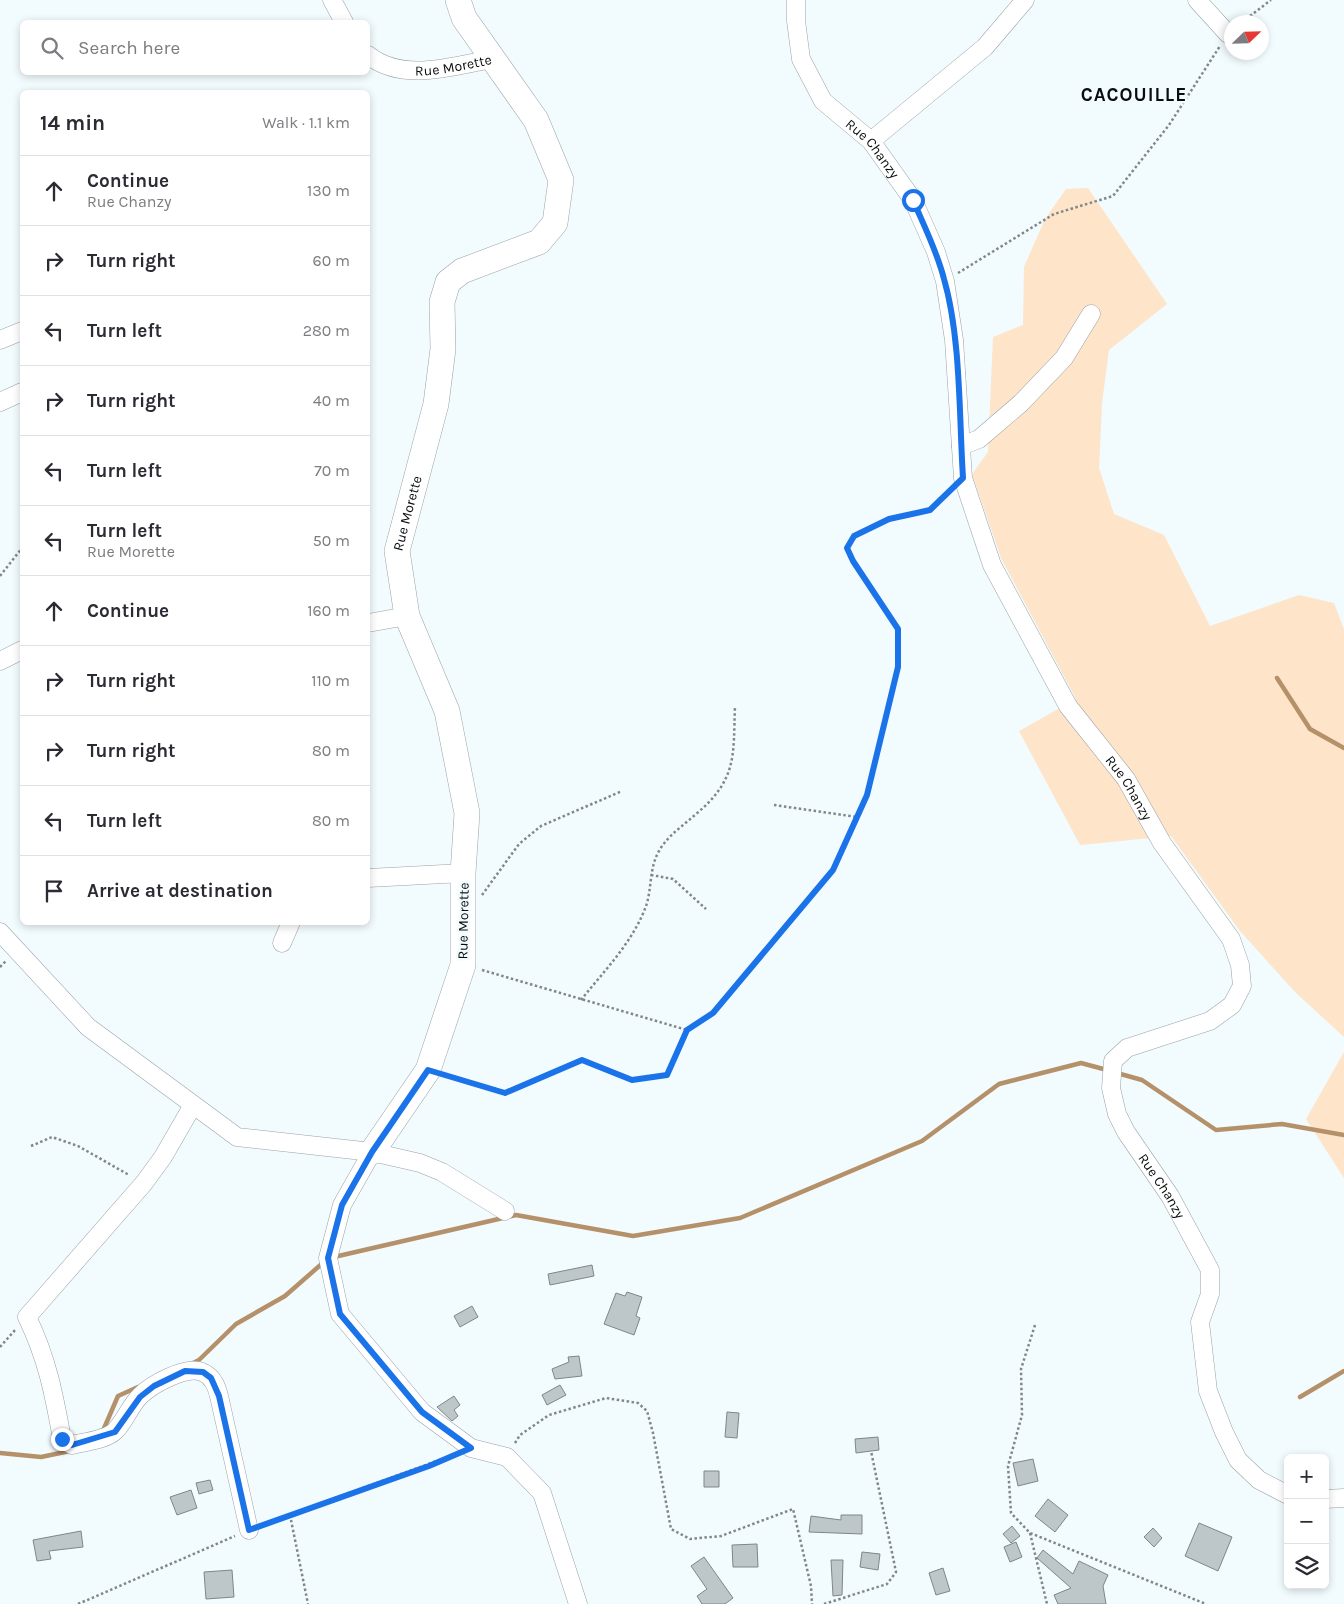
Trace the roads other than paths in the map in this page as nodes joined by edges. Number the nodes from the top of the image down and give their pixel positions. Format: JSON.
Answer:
{"nodes":[{"id":1,"x":332,"y":0,"type":"edge"},
{"id":2,"x":458,"y":0,"type":"edge"},
{"id":3,"x":796,"y":0,"type":"edge"},
{"id":4,"x":1025,"y":0,"type":"edge"},
{"id":5,"x":1197,"y":0,"type":"edge"},
{"id":6,"x":343,"y":20,"type":"edge"},
{"id":7,"x":1224,"y":30,"type":"edge"},
{"id":8,"x":370,"y":56,"type":"edge"},
{"id":9,"x":492,"y":59,"type":"junction"},
{"id":10,"x":870,"y":141,"type":"junction"},
{"id":11,"x":1091,"y":314,"type":"dead end"},
{"id":12,"x":20,"y":332,"type":"edge"},
{"id":13,"x":0,"y":340,"type":"edge"},
{"id":14,"x":20,"y":393,"type":"edge"},
{"id":15,"x":0,"y":402,"type":"edge"},
{"id":16,"x":961,"y":446,"type":"junction"},
{"id":17,"x":407,"y":616,"type":"junction"},
{"id":18,"x":370,"y":623,"type":"edge"},
{"id":19,"x":20,"y":651,"type":"edge"},
{"id":20,"x":0,"y":661,"type":"edge"},
{"id":21,"x":463,"y":873,"type":"junction"},
{"id":22,"x":370,"y":878,"type":"edge"},
{"id":23,"x":290,"y":925,"type":"edge"},
{"id":24,"x":0,"y":932,"type":"edge"},
{"id":25,"x":282,"y":943,"type":"dead end"},
{"id":26,"x":193,"y":1105,"type":"junction"},
{"id":27,"x":372,"y":1152,"type":"junction"},
{"id":28,"x":505,"y":1211,"type":"dead end"},
{"id":29,"x":1284,"y":1493,"type":"edge"},
{"id":30,"x":1344,"y":1498,"type":"edge"},
{"id":31,"x":1329,"y":1499,"type":"edge"},
{"id":32,"x":249,"y":1530,"type":"road end"},
{"id":33,"x":578,"y":1604,"type":"edge"}],
"edges":[{"from":1,"to":6,"type":"street"},
{"from":2,"to":9,"type":"street"},
{"from":3,"to":10,"type":"street","name":"Rue Chanzy"},
{"from":4,"to":10,"type":"street"},
{"from":5,"to":7,"type":"street"},
{"from":8,"to":9,"type":"street","name":"Rue Morette"},
{"from":9,"to":17,"type":"street","name":"Rue Morette"},
{"from":10,"to":16,"type":"street","name":"Rue Chanzy"},
{"from":11,"to":16,"type":"street"},
{"from":12,"to":13,"type":"street"},
{"from":14,"to":15,"type":"street"},
{"from":16,"to":29,"type":"street","name":"Rue Chanzy"},
{"from":17,"to":18,"type":"street"},
{"from":17,"to":21,"type":"street","name":"Rue Morette"},
{"from":19,"to":20,"type":"street"},
{"from":21,"to":22,"type":"street"},
{"from":21,"to":27,"type":"street","name":"Rue Morette"},
{"from":23,"to":25,"type":"street"},
{"from":24,"to":26,"type":"street"},
{"from":26,"to":27,"type":"street"},
{"from":26,"to":32,"type":"street"},
{"from":27,"to":28,"type":"street"},
{"from":27,"to":33,"type":"street"},
{"from":30,"to":31,"type":"street"}]}
